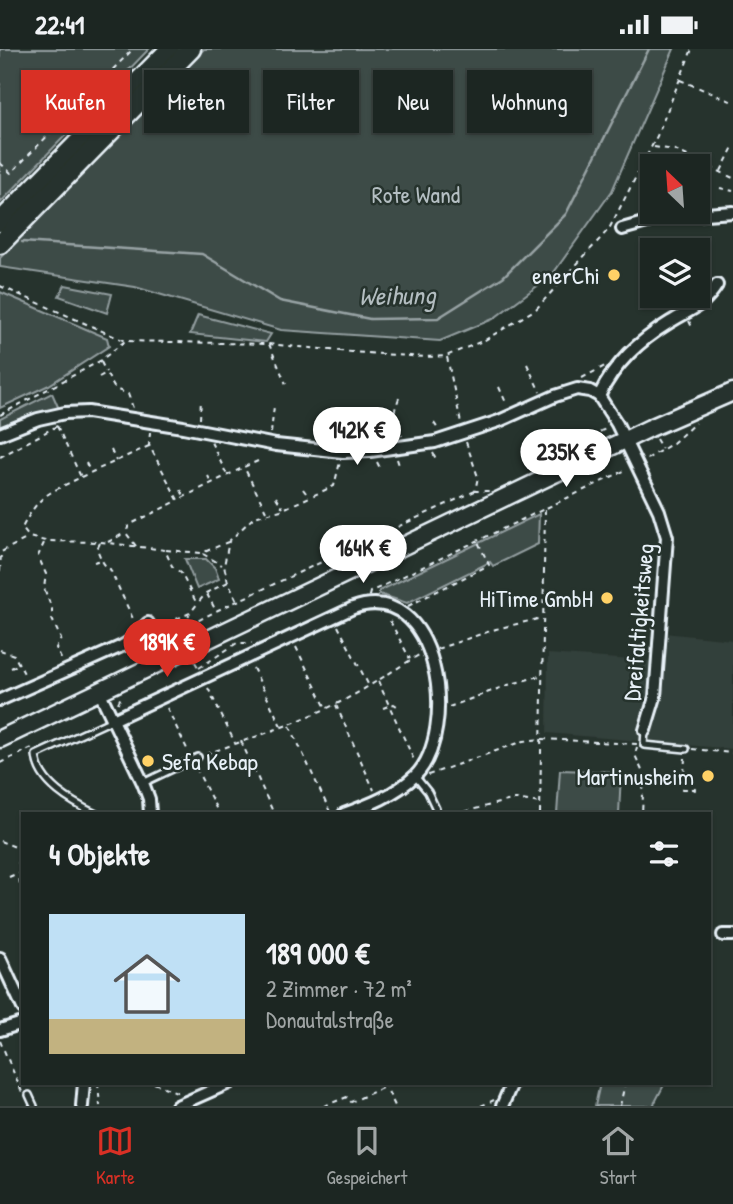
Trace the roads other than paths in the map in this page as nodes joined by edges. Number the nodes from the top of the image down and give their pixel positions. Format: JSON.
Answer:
{"nodes":[{"id":1,"x":170,"y":49,"type":"edge"},
{"id":2,"x":191,"y":49,"type":"edge"},
{"id":3,"x":733,"y":212,"type":"edge"},
{"id":4,"x":0,"y":222,"type":"edge"},
{"id":5,"x":622,"y":229,"type":"dead end"},
{"id":6,"x":0,"y":244,"type":"edge"},
{"id":7,"x":717,"y":285,"type":"dead end"},
{"id":8,"x":733,"y":392,"type":"edge"},
{"id":9,"x":599,"y":397,"type":"junction"},
{"id":10,"x":0,"y":434,"type":"edge"},
{"id":11,"x":624,"y":440,"type":"junction"},
{"id":12,"x":144,"y":627,"type":"road end"},
{"id":13,"x":99,"y":691,"type":"junction"},
{"id":14,"x":0,"y":701,"type":"edge"},
{"id":15,"x":113,"y":720,"type":"junction"},
{"id":16,"x":645,"y":730,"type":"joint"},
{"id":17,"x":0,"y":739,"type":"edge"},
{"id":18,"x":686,"y":749,"type":"road end"},
{"id":19,"x":198,"y":757,"type":"road end"},
{"id":20,"x":417,"y":774,"type":"junction"},
{"id":21,"x":143,"y":783,"type":"junction"},
{"id":22,"x":436,"y":809,"type":"dead end"},
{"id":23,"x":92,"y":812,"type":"edge"},
{"id":24,"x":150,"y":812,"type":"edge"},
{"id":25,"x":349,"y":812,"type":"edge"},
{"id":26,"x":0,"y":958,"type":"edge"},
{"id":27,"x":21,"y":1004,"type":"edge"},
{"id":28,"x":21,"y":1024,"type":"edge"},
{"id":29,"x":0,"y":1030,"type":"edge"},
{"id":30,"x":84,"y":1085,"type":"edge"},
{"id":31,"x":225,"y":1085,"type":"edge"},
{"id":32,"x":511,"y":1085,"type":"edge"},
{"id":33,"x":26,"y":1095,"type":"road end"},
{"id":34,"x":182,"y":1104,"type":"edge"},
{"id":35,"x":34,"y":1106,"type":"edge"},
{"id":36,"x":82,"y":1106,"type":"edge"},
{"id":37,"x":502,"y":1106,"type":"edge"}],
"edges":[{"from":1,"to":4,"type":"highway"},
{"from":2,"to":6,"type":"highway"},
{"from":3,"to":5,"type":"street"},
{"from":7,"to":9,"type":"street"},
{"from":8,"to":11,"type":"main road"},
{"from":9,"to":10,"type":"street"},
{"from":9,"to":11,"type":"street","name":"Dreifaltigkeitsweg"},
{"from":11,"to":13,"type":"main road"},
{"from":11,"to":16,"type":"street","name":"Dreifaltigkeitsweg"},
{"from":12,"to":14,"type":"street"},
{"from":13,"to":15,"type":"street"},
{"from":13,"to":17,"type":"main road"},
{"from":15,"to":20,"type":"street"},
{"from":15,"to":21,"type":"street"},
{"from":15,"to":23,"type":"lane"},
{"from":16,"to":18,"type":"lane"},
{"from":19,"to":21,"type":"lane"},
{"from":20,"to":22,"type":"lane"},
{"from":20,"to":25,"type":"street"},
{"from":21,"to":24,"type":"street"},
{"from":26,"to":27,"type":"street"},
{"from":28,"to":29,"type":"street"},
{"from":30,"to":36,"type":"street"},
{"from":31,"to":34,"type":"street"},
{"from":32,"to":37,"type":"street"},
{"from":33,"to":35,"type":"lane"}]}
